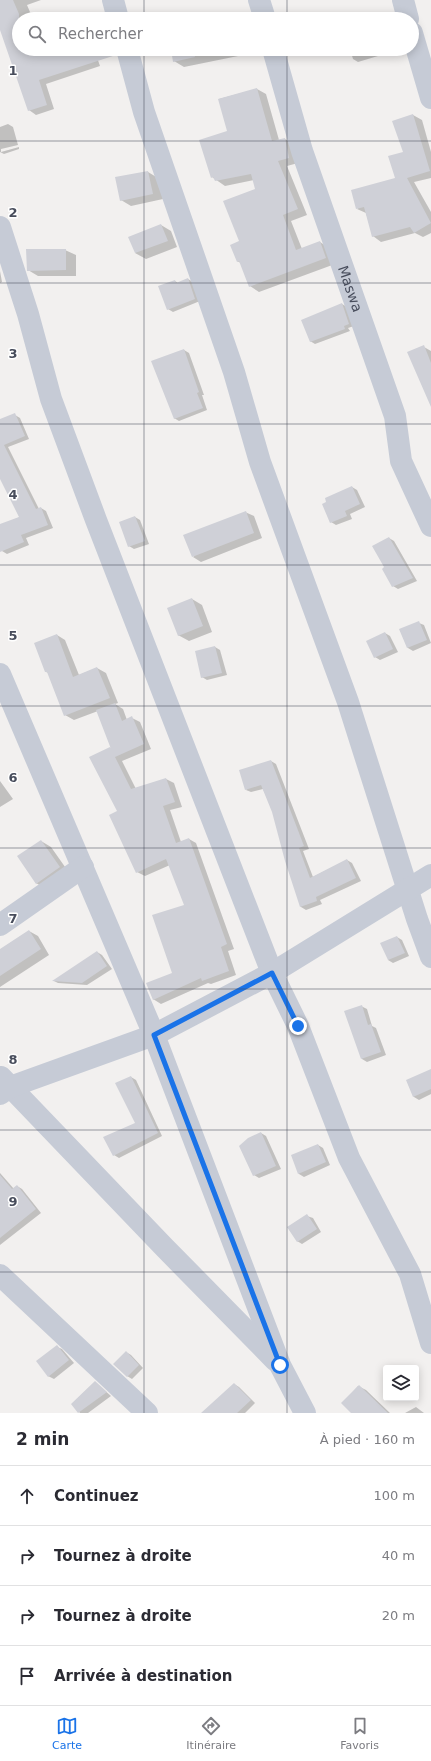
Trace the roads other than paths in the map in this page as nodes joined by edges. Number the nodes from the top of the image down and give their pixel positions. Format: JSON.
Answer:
{"nodes":[{"id":1,"x":113,"y":0,"type":"edge"},
{"id":2,"x":260,"y":0,"type":"edge"},
{"id":3,"x":403,"y":0,"type":"edge"},
{"id":4,"x":116,"y":12,"type":"edge"},
{"id":5,"x":263,"y":12,"type":"edge"},
{"id":6,"x":406,"y":12,"type":"edge"},
{"id":7,"x":129,"y":56,"type":"edge"},
{"id":8,"x":275,"y":56,"type":"edge"},
{"id":9,"x":419,"y":56,"type":"edge"},
{"id":10,"x":431,"y":98,"type":"edge"},
{"id":11,"x":0,"y":226,"type":"edge"},
{"id":12,"x":431,"y":526,"type":"edge"},
{"id":13,"x":0,"y":674,"type":"edge"},
{"id":14,"x":82,"y":867,"type":"junction"},
{"id":15,"x":431,"y":875,"type":"edge"},
{"id":16,"x":407,"y":888,"type":"junction"},
{"id":17,"x":0,"y":925,"type":"edge"},
{"id":18,"x":431,"y":957,"type":"edge"},
{"id":19,"x":272,"y":973,"type":"junction"},
{"id":20,"x":154,"y":1035,"type":"junction"},
{"id":21,"x":3,"y":1086,"type":"edge"},
{"id":22,"x":0,"y":1275,"type":"edge"},
{"id":23,"x":431,"y":1343,"type":"edge"},
{"id":24,"x":280,"y":1365,"type":"junction"},
{"id":25,"x":147,"y":1413,"type":"edge"},
{"id":26,"x":305,"y":1413,"type":"edge"}],
"edges":[{"from":1,"to":4,"type":"street"},
{"from":2,"to":5,"type":"street"},
{"from":3,"to":6,"type":"street"},
{"from":7,"to":16,"type":"street"},
{"from":8,"to":12,"type":"street","name":"Maswa"},
{"from":9,"to":10,"type":"street"},
{"from":11,"to":19,"type":"street"},
{"from":13,"to":14,"type":"street"},
{"from":14,"to":17,"type":"street"},
{"from":14,"to":20,"type":"street"},
{"from":15,"to":16,"type":"street"},
{"from":16,"to":18,"type":"street"},
{"from":16,"to":19,"type":"street"},
{"from":19,"to":20,"type":"street"},
{"from":19,"to":23,"type":"street"},
{"from":20,"to":21,"type":"street"},
{"from":20,"to":24,"type":"street"},
{"from":21,"to":24,"type":"street"},
{"from":22,"to":25,"type":"street"},
{"from":24,"to":26,"type":"street"}]}
